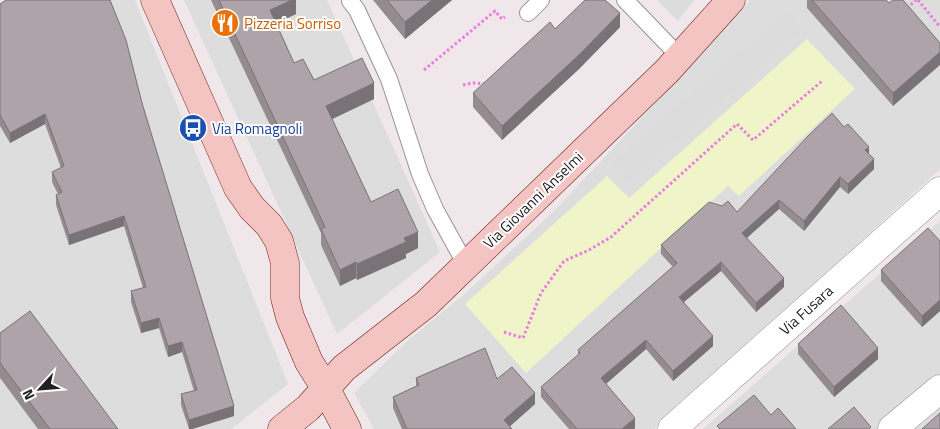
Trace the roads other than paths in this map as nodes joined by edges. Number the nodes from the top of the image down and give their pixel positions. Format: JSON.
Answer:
{"nodes":[{"id":1,"x":156,"y":0,"type":"edge"},
{"id":2,"x":541,"y":0,"type":"edge"},
{"id":3,"x":625,"y":0,"type":"edge"},
{"id":4,"x":730,"y":0,"type":"edge"},
{"id":5,"x":350,"y":1,"type":"dead end"},
{"id":6,"x":528,"y":12,"type":"road end"},
{"id":7,"x":680,"y":57,"type":"junction"},
{"id":8,"x":940,"y":191,"type":"edge"},
{"id":9,"x":466,"y":266,"type":"junction"},
{"id":10,"x":326,"y":388,"type":"junction"},
{"id":11,"x":940,"y":389,"type":"edge"},
{"id":12,"x":282,"y":429,"type":"edge"},
{"id":13,"x":347,"y":429,"type":"edge"},
{"id":14,"x":672,"y":429,"type":"edge"},
{"id":15,"x":892,"y":429,"type":"edge"}],
"edges":[{"from":1,"to":10,"type":"street"},
{"from":2,"to":6,"type":"lane"},
{"from":3,"to":7,"type":"lane"},
{"from":4,"to":7,"type":"street","name":"Via Giovanni Anselmi"},
{"from":5,"to":9,"type":"lane"},
{"from":7,"to":9,"type":"street","name":"Via Giovanni Anselmi"},
{"from":8,"to":14,"type":"street","name":"Via Fusara"},
{"from":9,"to":10,"type":"street","name":"Via Giovanni Anselmi"},
{"from":10,"to":12,"type":"street","name":"Via Giovanni Anselmi"},
{"from":10,"to":13,"type":"street"},
{"from":11,"to":15,"type":"street"}]}
